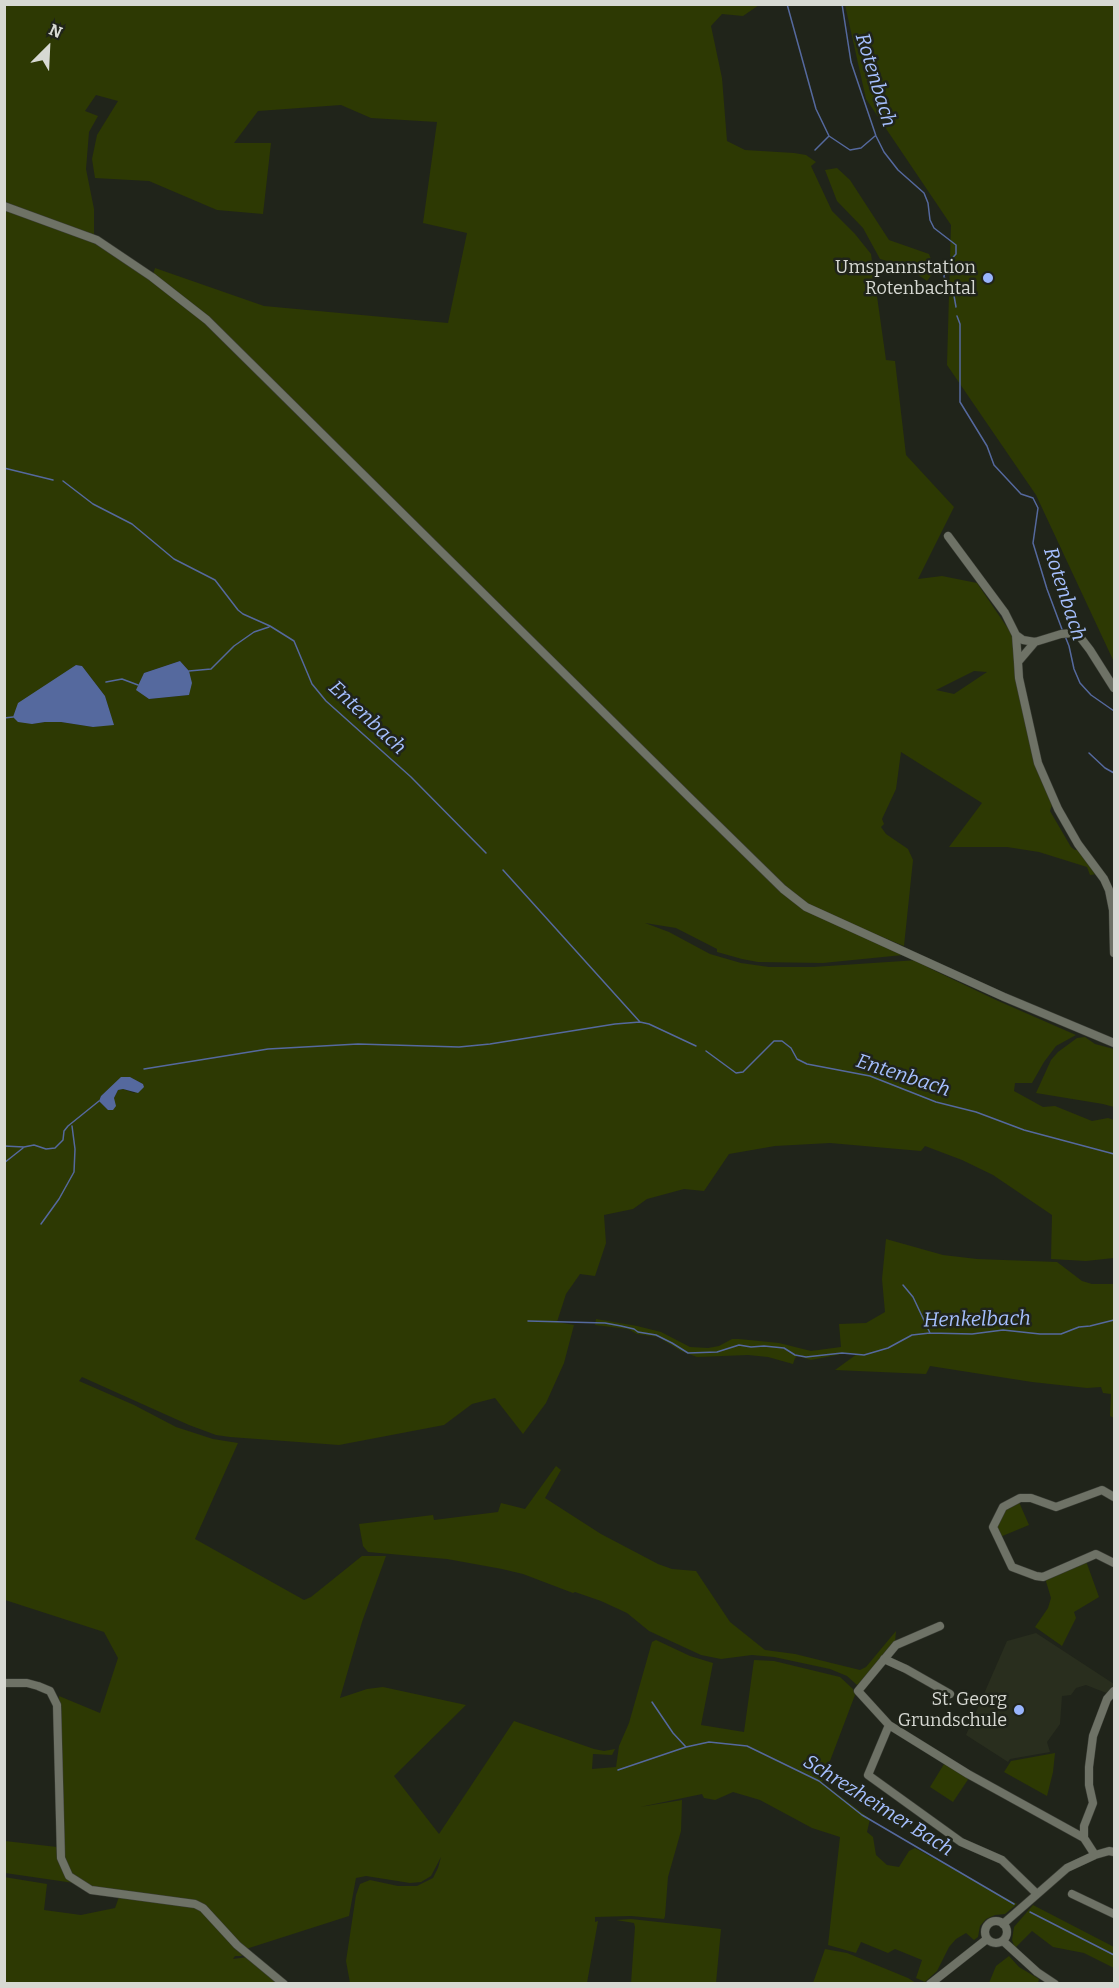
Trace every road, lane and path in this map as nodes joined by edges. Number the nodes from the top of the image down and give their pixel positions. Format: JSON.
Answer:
{"nodes":[{"id":1,"x":4,"y":206,"type":"edge"},
{"id":2,"x":948,"y":536,"type":"dead end"},
{"id":3,"x":1016,"y":635,"type":"junction"},
{"id":4,"x":1035,"y":642,"type":"junction"},
{"id":5,"x":1018,"y":662,"type":"junction"},
{"id":6,"x":1114,"y":688,"type":"edge"},
{"id":7,"x":1114,"y":953,"type":"edge"},
{"id":8,"x":1114,"y":1042,"type":"edge"},
{"id":9,"x":1114,"y":1497,"type":"edge"},
{"id":10,"x":1114,"y":1563,"type":"edge"},
{"id":11,"x":940,"y":1626,"type":"dead end"},
{"id":12,"x":884,"y":1659,"type":"junction"},
{"id":13,"x":4,"y":1683,"type":"edge"},
{"id":14,"x":1114,"y":1690,"type":"edge"},
{"id":15,"x":950,"y":1694,"type":"dead end"},
{"id":16,"x":889,"y":1725,"type":"junction"},
{"id":17,"x":1084,"y":1838,"type":"junction"},
{"id":18,"x":1114,"y":1852,"type":"edge"},
{"id":19,"x":1095,"y":1854,"type":"junction"},
{"id":20,"x":1037,"y":1894,"type":"junction"},
{"id":21,"x":1072,"y":1894,"type":"dead end"},
{"id":22,"x":1114,"y":1914,"type":"edge"},
{"id":23,"x":1004,"y":1924,"type":"junction"},
{"id":24,"x":987,"y":1939,"type":"junction"},
{"id":25,"x":1003,"y":1941,"type":"junction"},
{"id":26,"x":284,"y":1983,"type":"edge"},
{"id":27,"x":930,"y":1983,"type":"edge"},
{"id":28,"x":1055,"y":1983,"type":"edge"}],
"edges":[{"from":1,"to":8,"type":"street"},
{"from":2,"to":3,"type":"street"},
{"from":3,"to":4,"type":"street"},
{"from":3,"to":5,"type":"street"},
{"from":4,"to":5,"type":"street"},
{"from":4,"to":6,"type":"street"},
{"from":5,"to":7,"type":"street"},
{"from":9,"to":10,"type":"street"},
{"from":11,"to":12,"type":"street"},
{"from":12,"to":15,"type":"street"},
{"from":12,"to":16,"type":"street"},
{"from":13,"to":26,"type":"street"},
{"from":14,"to":17,"type":"street"},
{"from":16,"to":17,"type":"street"},
{"from":16,"to":20,"type":"street"},
{"from":17,"to":19,"type":"street"},
{"from":18,"to":19,"type":"street"},
{"from":19,"to":20,"type":"street"},
{"from":20,"to":23,"type":"street"},
{"from":21,"to":22,"type":"street"},
{"from":23,"to":24,"type":"street"},
{"from":23,"to":25,"type":"street"},
{"from":24,"to":25,"type":"street"},
{"from":24,"to":27,"type":"street"},
{"from":25,"to":28,"type":"street"}]}
